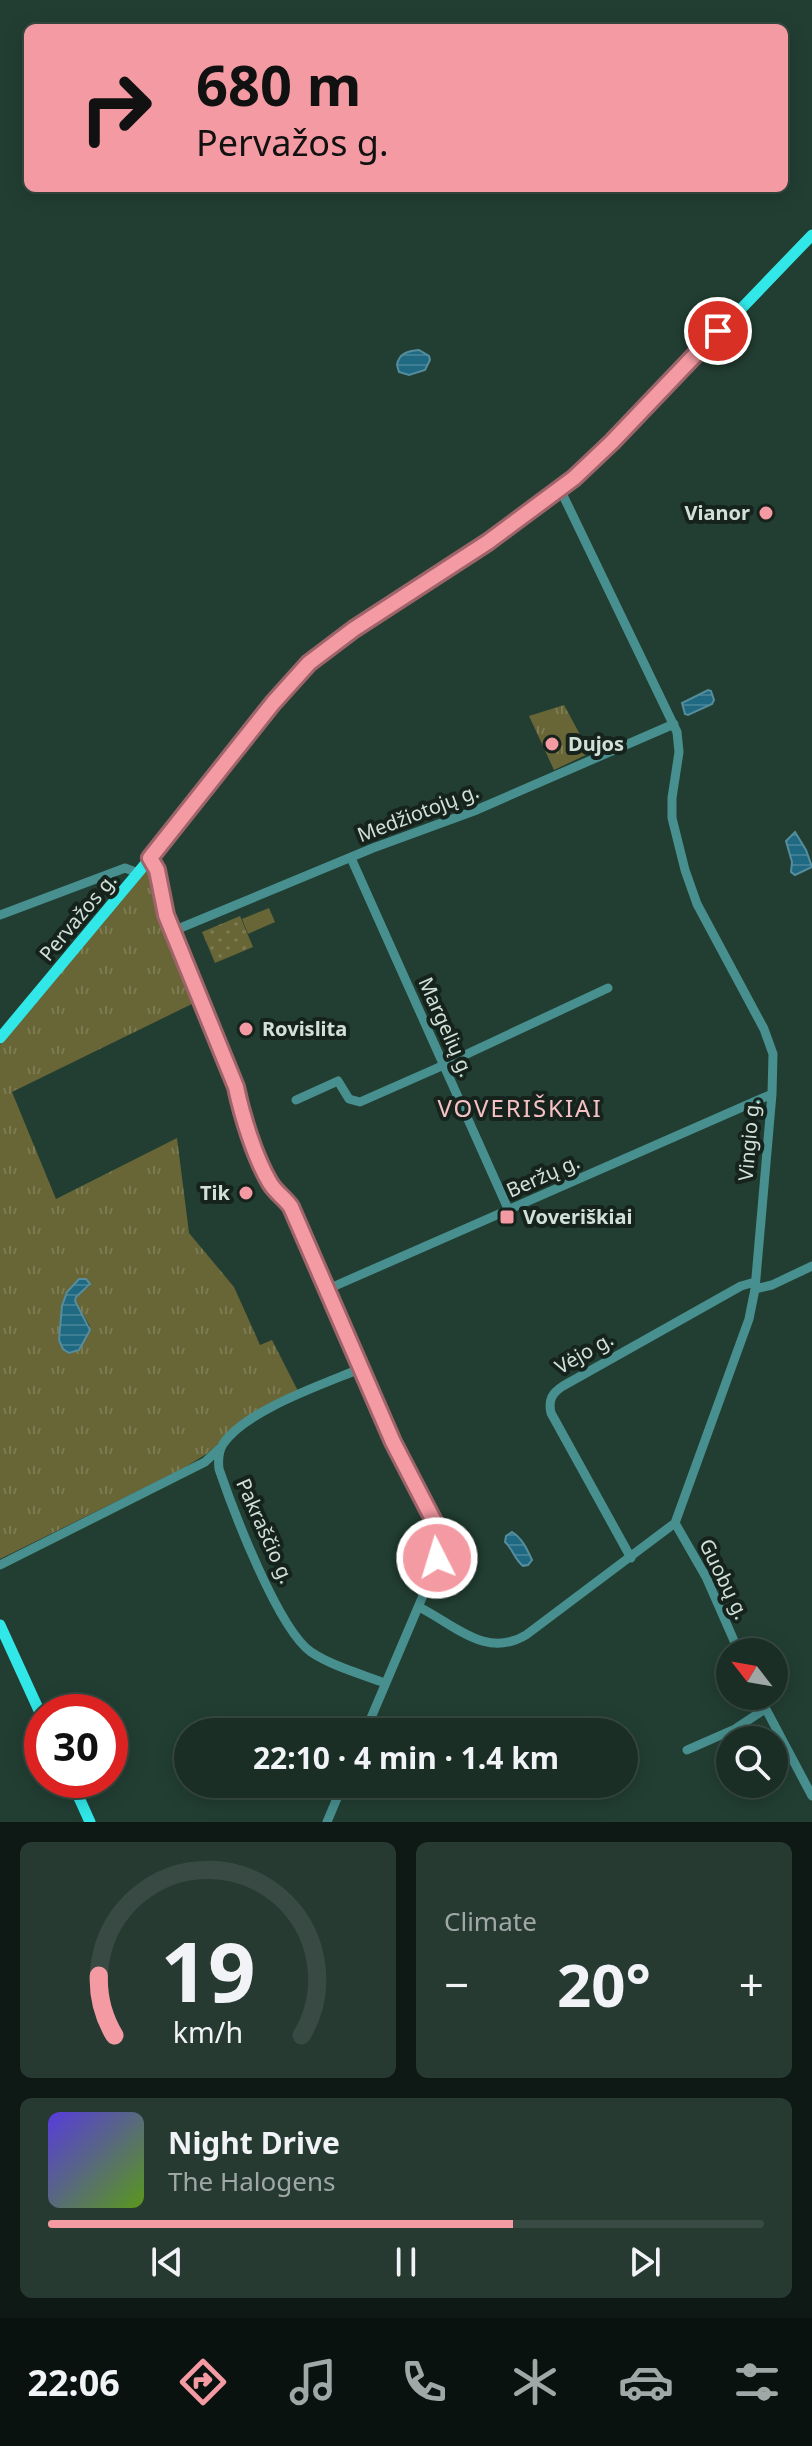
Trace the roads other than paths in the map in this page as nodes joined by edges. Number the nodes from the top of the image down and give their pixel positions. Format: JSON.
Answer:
{"nodes":[{"id":1,"x":812,"y":235,"type":"edge"},
{"id":2,"x":560,"y":489,"type":"junction"},
{"id":3,"x":674,"y":724,"type":"junction"},
{"id":4,"x":150,"y":858,"type":"junction"},
{"id":5,"x":351,"y":858,"type":"junction"},
{"id":6,"x":138,"y":873,"type":"junction"},
{"id":7,"x":0,"y":915,"type":"edge"},
{"id":8,"x":173,"y":931,"type":"junction"},
{"id":9,"x":608,"y":988,"type":"dead end"},
{"id":10,"x":0,"y":1038,"type":"edge"},
{"id":11,"x":443,"y":1064,"type":"junction"},
{"id":12,"x":772,"y":1094,"type":"junction"},
{"id":13,"x":296,"y":1100,"type":"dead end"},
{"id":14,"x":509,"y":1211,"type":"junction"},
{"id":15,"x":812,"y":1266,"type":"edge"},
{"id":16,"x":755,"y":1286,"type":"junction"},
{"id":17,"x":328,"y":1289,"type":"junction"},
{"id":18,"x":362,"y":1368,"type":"junction"},
{"id":19,"x":222,"y":1446,"type":"junction"},
{"id":20,"x":205,"y":1462,"type":"junction"},
{"id":21,"x":219,"y":1469,"type":"junction"},
{"id":22,"x":675,"y":1523,"type":"junction"},
{"id":23,"x":631,"y":1558,"type":"junction"},
{"id":24,"x":0,"y":1565,"type":"edge"},
{"id":25,"x":419,"y":1607,"type":"junction"},
{"id":26,"x":0,"y":1625,"type":"edge"},
{"id":27,"x":733,"y":1638,"type":"edge"},
{"id":28,"x":385,"y":1683,"type":"junction"},
{"id":29,"x":32,"y":1694,"type":"edge"},
{"id":30,"x":764,"y":1710,"type":"edge"},
{"id":31,"x":766,"y":1710,"type":"edge"},
{"id":32,"x":371,"y":1718,"type":"edge"},
{"id":33,"x":687,"y":1750,"type":"dead end"},
{"id":34,"x":812,"y":1796,"type":"edge"},
{"id":35,"x":79,"y":1798,"type":"edge"},
{"id":36,"x":337,"y":1798,"type":"edge"},
{"id":37,"x":90,"y":1822,"type":"edge"},
{"id":38,"x":327,"y":1822,"type":"edge"}],
"edges":[{"from":1,"to":2,"type":"main road","name":"Pervažos g."},
{"from":2,"to":3,"type":"street","name":"Vingio g."},
{"from":2,"to":4,"type":"main road","name":"Pervažos g."},
{"from":3,"to":5,"type":"street","name":"Medžiotojų g."},
{"from":3,"to":12,"type":"street","name":"Vingio g."},
{"from":4,"to":6,"type":"main road","name":"Pervažos g."},
{"from":4,"to":8,"type":"street"},
{"from":5,"to":8,"type":"street","name":"Medžiotojų g."},
{"from":5,"to":11,"type":"street","name":"Margelių g."},
{"from":6,"to":7,"type":"street"},
{"from":6,"to":10,"type":"main road","name":"Pervažos g."},
{"from":8,"to":17,"type":"street"},
{"from":9,"to":11,"type":"street"},
{"from":11,"to":13,"type":"street"},
{"from":11,"to":14,"type":"street","name":"Margelių g."},
{"from":12,"to":14,"type":"street","name":"Beržų g."},
{"from":12,"to":16,"type":"street","name":"Vingio g."},
{"from":14,"to":17,"type":"street","name":"Beržų g."},
{"from":15,"to":16,"type":"street"},
{"from":16,"to":22,"type":"street","name":"Vingio g."},
{"from":16,"to":23,"type":"street","name":"Vėjo g."},
{"from":17,"to":18,"type":"street"},
{"from":18,"to":19,"type":"street"},
{"from":18,"to":25,"type":"street"},
{"from":19,"to":20,"type":"street"},
{"from":19,"to":21,"type":"street","name":"Pakraščio g."},
{"from":20,"to":21,"type":"street"},
{"from":20,"to":24,"type":"street"},
{"from":21,"to":28,"type":"street","name":"Pakraščio g."},
{"from":22,"to":23,"type":"street"},
{"from":22,"to":27,"type":"street","name":"Guobų g."},
{"from":23,"to":25,"type":"street"},
{"from":25,"to":28,"type":"street"},
{"from":26,"to":29,"type":"main road"},
{"from":28,"to":32,"type":"street"},
{"from":30,"to":33,"type":"street"},
{"from":31,"to":34,"type":"street"},
{"from":35,"to":37,"type":"main road"},
{"from":36,"to":38,"type":"street"}]}
